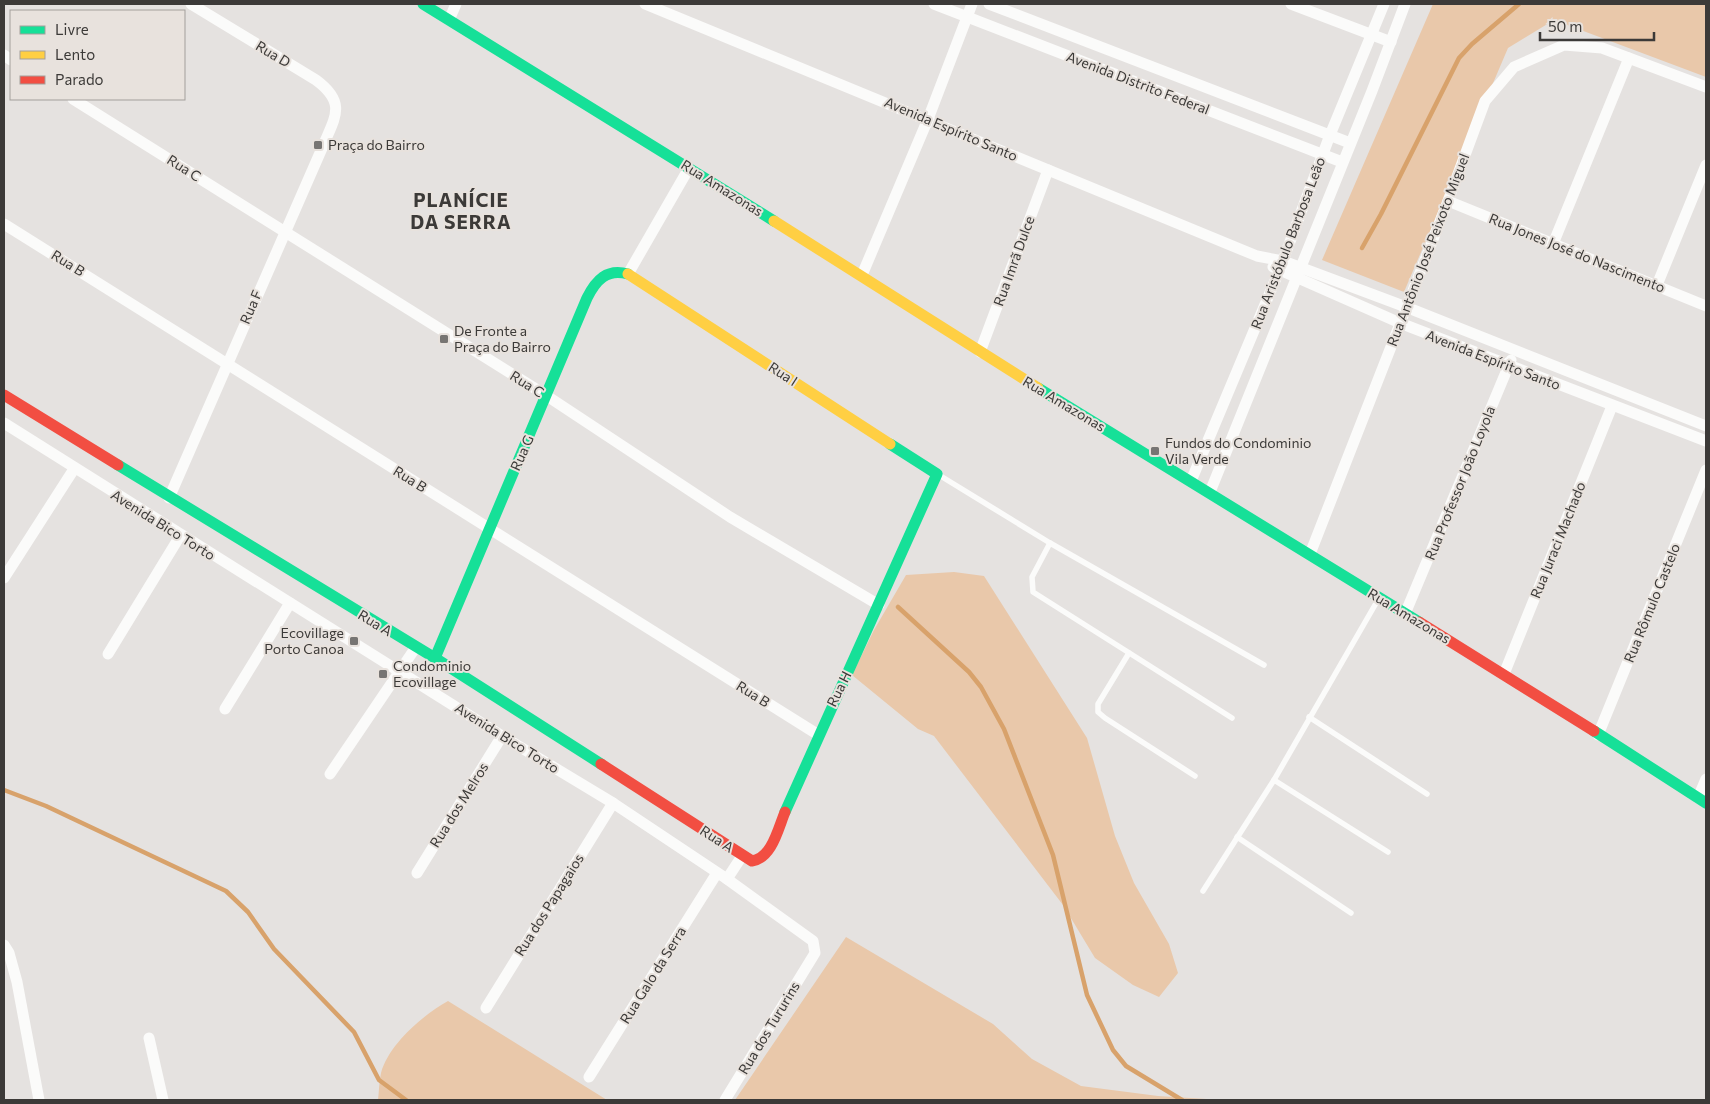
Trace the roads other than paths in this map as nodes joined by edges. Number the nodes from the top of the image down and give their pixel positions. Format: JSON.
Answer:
{"nodes":[{"id":1,"x":191,"y":4,"type":"edge"},
{"id":2,"x":423,"y":4,"type":"edge"},
{"id":3,"x":456,"y":4,"type":"edge"},
{"id":4,"x":645,"y":4,"type":"edge"},
{"id":5,"x":934,"y":4,"type":"edge"},
{"id":6,"x":972,"y":4,"type":"edge"},
{"id":7,"x":989,"y":4,"type":"edge"},
{"id":8,"x":1291,"y":4,"type":"edge"},
{"id":9,"x":1384,"y":4,"type":"edge"},
{"id":10,"x":1405,"y":4,"type":"edge"},
{"id":11,"x":967,"y":17,"type":"junction"},
{"id":12,"x":449,"y":20,"type":"junction"},
{"id":13,"x":1371,"y":35,"type":"junction"},
{"id":14,"x":1391,"y":42,"type":"junction"},
{"id":15,"x":1629,"y":58,"type":"junction"},
{"id":16,"x":1706,"y":87,"type":"edge"},
{"id":17,"x":75,"y":100,"type":"edge"},
{"id":18,"x":335,"y":117,"type":"joint"},
{"id":19,"x":928,"y":119,"type":"junction"},
{"id":20,"x":1330,"y":135,"type":"junction"},
{"id":21,"x":1350,"y":143,"type":"junction"},
{"id":22,"x":1323,"y":154,"type":"junction"},
{"id":23,"x":1342,"y":162,"type":"junction"},
{"id":24,"x":1706,"y":165,"type":"edge"},
{"id":25,"x":689,"y":168,"type":"junction"},
{"id":26,"x":1048,"y":170,"type":"junction"},
{"id":27,"x":1448,"y":201,"type":"junction"},
{"id":28,"x":4,"y":224,"type":"edge"},
{"id":29,"x":284,"y":231,"type":"junction"},
{"id":30,"x":1553,"y":244,"type":"junction"},
{"id":31,"x":1281,"y":266,"type":"junction"},
{"id":32,"x":1298,"y":273,"type":"junction"},
{"id":33,"x":628,"y":274,"type":"junction"},
{"id":34,"x":862,"y":275,"type":"junction"},
{"id":35,"x":1657,"y":285,"type":"junction"},
{"id":36,"x":1706,"y":306,"type":"edge"},
{"id":37,"x":1406,"y":307,"type":"junction"},
{"id":38,"x":1400,"y":323,"type":"junction"},
{"id":39,"x":980,"y":352,"type":"junction"},
{"id":40,"x":1514,"y":352,"type":"junction"},
{"id":41,"x":227,"y":362,"type":"junction"},
{"id":42,"x":1508,"y":366,"type":"junction"},
{"id":43,"x":4,"y":395,"type":"edge"},
{"id":44,"x":547,"y":396,"type":"junction"},
{"id":45,"x":1612,"y":406,"type":"junction"},
{"id":46,"x":4,"y":423,"type":"edge"},
{"id":47,"x":1706,"y":426,"type":"edge"},
{"id":48,"x":1706,"y":441,"type":"edge"},
{"id":49,"x":74,"y":469,"type":"junction"},
{"id":50,"x":1706,"y":470,"type":"edge"},
{"id":51,"x":937,"y":474,"type":"junction"},
{"id":52,"x":1192,"y":481,"type":"junction"},
{"id":53,"x":1210,"y":492,"type":"junction"},
{"id":54,"x":169,"y":498,"type":"junction"},
{"id":55,"x":489,"y":529,"type":"junction"},
{"id":56,"x":180,"y":536,"type":"junction"},
{"id":57,"x":1050,"y":544,"type":"junction"},
{"id":58,"x":1310,"y":554,"type":"junction"},
{"id":59,"x":4,"y":578,"type":"edge"},
{"id":60,"x":1379,"y":598,"type":"junction"},
{"id":61,"x":290,"y":603,"type":"junction"},
{"id":62,"x":879,"y":605,"type":"junction"},
{"id":63,"x":1405,"y":614,"type":"junction"},
{"id":64,"x":416,"y":647,"type":"junction"},
{"id":65,"x":1129,"y":653,"type":"junction"},
{"id":66,"x":108,"y":654,"type":"dead end"},
{"id":67,"x":434,"y":658,"type":"junction"},
{"id":68,"x":1264,"y":665,"type":"dead end"},
{"id":69,"x":401,"y":672,"type":"junction"},
{"id":70,"x":1504,"y":674,"type":"junction"},
{"id":71,"x":225,"y":709,"type":"dead end"},
{"id":72,"x":1309,"y":717,"type":"junction"},
{"id":73,"x":1232,"y":718,"type":"dead end"},
{"id":74,"x":817,"y":734,"type":"junction"},
{"id":75,"x":1598,"y":735,"type":"junction"},
{"id":76,"x":502,"y":736,"type":"junction"},
{"id":77,"x":330,"y":774,"type":"dead end"},
{"id":78,"x":1195,"y":776,"type":"dead end"},
{"id":79,"x":1706,"y":779,"type":"edge"},
{"id":80,"x":1274,"y":780,"type":"junction"},
{"id":81,"x":1427,"y":794,"type":"dead end"},
{"id":82,"x":1702,"y":800,"type":"edge"},
{"id":83,"x":612,"y":802,"type":"junction"},
{"id":84,"x":1237,"y":837,"type":"junction"},
{"id":85,"x":1388,"y":852,"type":"dead end"},
{"id":86,"x":742,"y":856,"type":"junction"},
{"id":87,"x":417,"y":873,"type":"dead end"},
{"id":88,"x":722,"y":876,"type":"junction"},
{"id":89,"x":1202,"y":891,"type":"dead end"},
{"id":90,"x":1351,"y":913,"type":"dead end"},
{"id":91,"x":4,"y":945,"type":"edge"},
{"id":92,"x":813,"y":956,"type":"joint"},
{"id":93,"x":486,"y":1008,"type":"dead end"},
{"id":94,"x":148,"y":1038,"type":"dead end"},
{"id":95,"x":589,"y":1077,"type":"dead end"},
{"id":96,"x":39,"y":1100,"type":"edge"},
{"id":97,"x":163,"y":1100,"type":"edge"},
{"id":98,"x":724,"y":1100,"type":"edge"}],
"edges":[{"from":1,"to":18,"type":"street","name":"Rua D"},
{"from":2,"to":12,"type":"street","name":"Rua Amazonas"},
{"from":3,"to":12,"type":"street"},
{"from":4,"to":19,"type":"street","name":"Avenida Espírito Santo"},
{"from":5,"to":11,"type":"street","name":"Avenida Distrito Federal"},
{"from":6,"to":11,"type":"street"},
{"from":7,"to":20,"type":"street","name":"Avenida Distrito Federal"},
{"from":8,"to":13,"type":"street"},
{"from":9,"to":13,"type":"street","name":"Rua Aristóbulo Barbosa Leão"},
{"from":10,"to":14,"type":"street"},
{"from":11,"to":19,"type":"street"},
{"from":11,"to":22,"type":"street","name":"Avenida Distrito Federal"},
{"from":12,"to":25,"type":"street","name":"Rua Amazonas"},
{"from":13,"to":14,"type":"street"},
{"from":13,"to":20,"type":"street","name":"Rua Aristóbulo Barbosa Leão"},
{"from":14,"to":21,"type":"street"},
{"from":15,"to":16,"type":"street","name":"Rua Antônio José Peixoto Miguel"},
{"from":15,"to":27,"type":"street","name":"Rua Antônio José Peixoto Miguel"},
{"from":15,"to":30,"type":"street"},
{"from":17,"to":29,"type":"street","name":"Rua C"},
{"from":18,"to":29,"type":"street","name":"Rua F"},
{"from":19,"to":26,"type":"street","name":"Avenida Espírito Santo"},
{"from":19,"to":34,"type":"street"},
{"from":20,"to":21,"type":"street","name":"Avenida Distrito Federal"},
{"from":20,"to":22,"type":"street","name":"Rua Aristóbulo Barbosa Leão"},
{"from":21,"to":23,"type":"street"},
{"from":22,"to":23,"type":"street","name":"Avenida Distrito Federal"},
{"from":22,"to":31,"type":"street","name":"Rua Aristóbulo Barbosa Leão"},
{"from":23,"to":32,"type":"street"},
{"from":24,"to":35,"type":"street"},
{"from":25,"to":33,"type":"street"},
{"from":25,"to":34,"type":"street","name":"Rua Amazonas"},
{"from":26,"to":31,"type":"street","name":"Avenida Espírito Santo"},
{"from":26,"to":39,"type":"street","name":"Rua Imrã Dulce"},
{"from":27,"to":30,"type":"street","name":"Rua Jones José do Nascimento"},
{"from":27,"to":37,"type":"street","name":"Rua Antônio José Peixoto Miguel"},
{"from":28,"to":41,"type":"street","name":"Rua B"},
{"from":29,"to":41,"type":"street","name":"Rua F"},
{"from":29,"to":44,"type":"street","name":"Rua C"},
{"from":30,"to":35,"type":"street","name":"Rua Jones José do Nascimento"},
{"from":31,"to":32,"type":"street","name":"Avenida Espírito Santo"},
{"from":31,"to":52,"type":"street","name":"Rua Aristóbulo Barbosa Leão"},
{"from":32,"to":37,"type":"street","name":"Avenida Espírito Santo"},
{"from":32,"to":38,"type":"street","name":"Avenida Espírito Santo"},
{"from":32,"to":53,"type":"street"},
{"from":33,"to":44,"type":"street","name":"Rua G"},
{"from":33,"to":51,"type":"street","name":"Rua I"},
{"from":34,"to":39,"type":"street","name":"Rua Amazonas"},
{"from":35,"to":36,"type":"street","name":"Rua Jones José do Nascimento"},
{"from":37,"to":38,"type":"street","name":"Rua Antônio José Peixoto Miguel"},
{"from":37,"to":40,"type":"street","name":"Avenida Espírito Santo"},
{"from":38,"to":42,"type":"street","name":"Avenida Espírito Santo"},
{"from":38,"to":58,"type":"street","name":"Rua Antônio José Peixoto Miguel"},
{"from":39,"to":52,"type":"street","name":"Rua Amazonas"},
{"from":40,"to":42,"type":"street","name":"Rua Professor João Loyola"},
{"from":40,"to":47,"type":"street","name":"Avenida Espírito Santo"},
{"from":41,"to":54,"type":"street","name":"Rua F"},
{"from":41,"to":55,"type":"street","name":"Rua B"},
{"from":42,"to":45,"type":"street","name":"Avenida Espírito Santo"},
{"from":42,"to":63,"type":"street","name":"Rua Professor João Loyola"},
{"from":43,"to":54,"type":"street","name":"Rua A"},
{"from":44,"to":55,"type":"street","name":"Rua G"},
{"from":44,"to":62,"type":"street","name":"Rua C"},
{"from":45,"to":48,"type":"street","name":"Avenida Espírito Santo"},
{"from":45,"to":70,"type":"street","name":"Rua Juraci Machado"},
{"from":46,"to":49,"type":"street","name":"Avenida Bico Torto"},
{"from":49,"to":56,"type":"street","name":"Avenida Bico Torto"},
{"from":49,"to":59,"type":"street"},
{"from":50,"to":75,"type":"street","name":"Rua Rômulo Castelo"},
{"from":51,"to":57,"type":"lane"},
{"from":51,"to":62,"type":"street","name":"Rua H"},
{"from":52,"to":53,"type":"street","name":"Rua Amazonas"},
{"from":53,"to":58,"type":"street","name":"Rua Amazonas"},
{"from":54,"to":64,"type":"street","name":"Rua A"},
{"from":55,"to":67,"type":"street","name":"Rua G"},
{"from":55,"to":74,"type":"street","name":"Rua B"},
{"from":56,"to":61,"type":"street","name":"Avenida Bico Torto"},
{"from":56,"to":66,"type":"street"},
{"from":57,"to":65,"type":"lane"},
{"from":57,"to":68,"type":"lane"},
{"from":58,"to":60,"type":"street","name":"Rua Amazonas"},
{"from":60,"to":63,"type":"street","name":"Rua Amazonas"},
{"from":60,"to":72,"type":"lane"},
{"from":61,"to":69,"type":"street","name":"Avenida Bico Torto"},
{"from":61,"to":71,"type":"street"},
{"from":62,"to":74,"type":"street","name":"Rua H"},
{"from":63,"to":70,"type":"street","name":"Rua Amazonas"},
{"from":64,"to":67,"type":"street","name":"Rua A"},
{"from":64,"to":69,"type":"street"},
{"from":65,"to":73,"type":"lane"},
{"from":65,"to":78,"type":"lane"},
{"from":67,"to":86,"type":"street","name":"Rua A"},
{"from":69,"to":76,"type":"street","name":"Avenida Bico Torto"},
{"from":69,"to":77,"type":"street"},
{"from":70,"to":75,"type":"street","name":"Rua Amazonas"},
{"from":72,"to":80,"type":"lane"},
{"from":72,"to":81,"type":"lane"},
{"from":74,"to":86,"type":"street","name":"Rua H"},
{"from":75,"to":82,"type":"street","name":"Rua Amazonas"},
{"from":76,"to":83,"type":"street","name":"Avenida Bico Torto"},
{"from":76,"to":87,"type":"street","name":"Rua dos Melros"},
{"from":79,"to":82,"type":"street"},
{"from":80,"to":84,"type":"lane"},
{"from":80,"to":85,"type":"lane"},
{"from":83,"to":88,"type":"street","name":"Avenida Bico Torto"},
{"from":83,"to":93,"type":"street","name":"Rua dos Papagaios"},
{"from":84,"to":89,"type":"lane"},
{"from":84,"to":90,"type":"lane"},
{"from":86,"to":88,"type":"street"},
{"from":88,"to":92,"type":"street","name":"Avenida Bico Torto"},
{"from":88,"to":95,"type":"street","name":"Rua Galo da Serra"},
{"from":91,"to":96,"type":"street"},
{"from":92,"to":98,"type":"street","name":"Rua dos Tururins"},
{"from":94,"to":97,"type":"street"}]}
